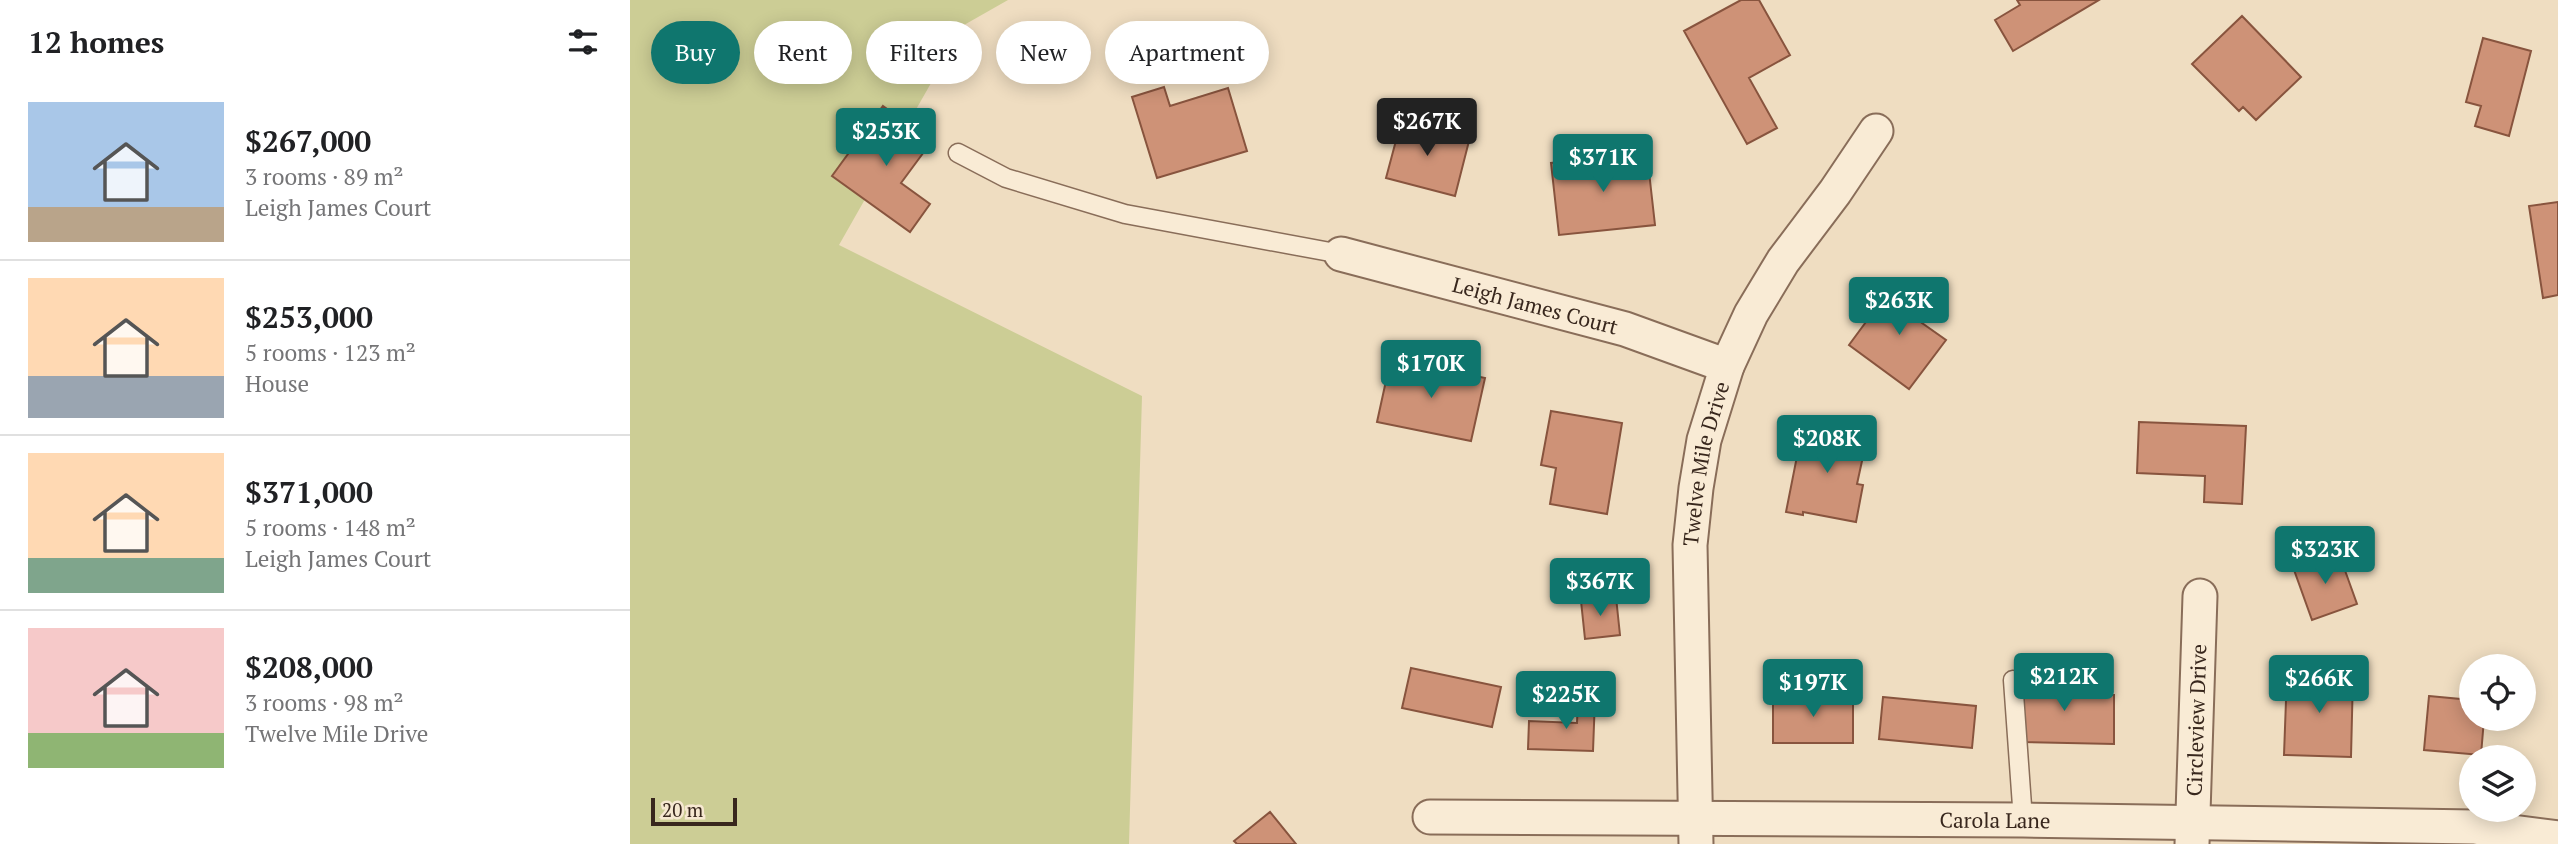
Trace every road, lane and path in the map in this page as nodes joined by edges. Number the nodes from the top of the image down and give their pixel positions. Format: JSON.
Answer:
{"nodes":[{"id":1,"x":1876,"y":131,"type":"dead end"},
{"id":2,"x":958,"y":153,"type":"dead end"},
{"id":3,"x":1341,"y":254,"type":"joint"},
{"id":4,"x":1727,"y":366,"type":"junction"},
{"id":5,"x":2200,"y":596,"type":"dead end"},
{"id":6,"x":2012,"y":680,"type":"dead end"},
{"id":7,"x":1430,"y":817,"type":"dead end"},
{"id":8,"x":2023,"y":820,"type":"junction"},
{"id":9,"x":1695,"y":832,"type":"edge"},
{"id":10,"x":2192,"y":833,"type":"edge"},
{"id":11,"x":2558,"y":838,"type":"edge"}],
"edges":[{"from":1,"to":4,"type":"street","name":"Twelve Mile Drive"},
{"from":2,"to":3,"type":"lane"},
{"from":3,"to":4,"type":"street","name":"Leigh James Court"},
{"from":4,"to":9,"type":"street","name":"Twelve Mile Drive"},
{"from":5,"to":10,"type":"street","name":"Circleview Drive"},
{"from":6,"to":8,"type":"lane"},
{"from":7,"to":9,"type":"street","name":"Carola Lane"},
{"from":8,"to":9,"type":"street","name":"Carola Lane"},
{"from":8,"to":10,"type":"street","name":"Carola Lane"},
{"from":10,"to":11,"type":"street","name":"Carola Lane"}]}
